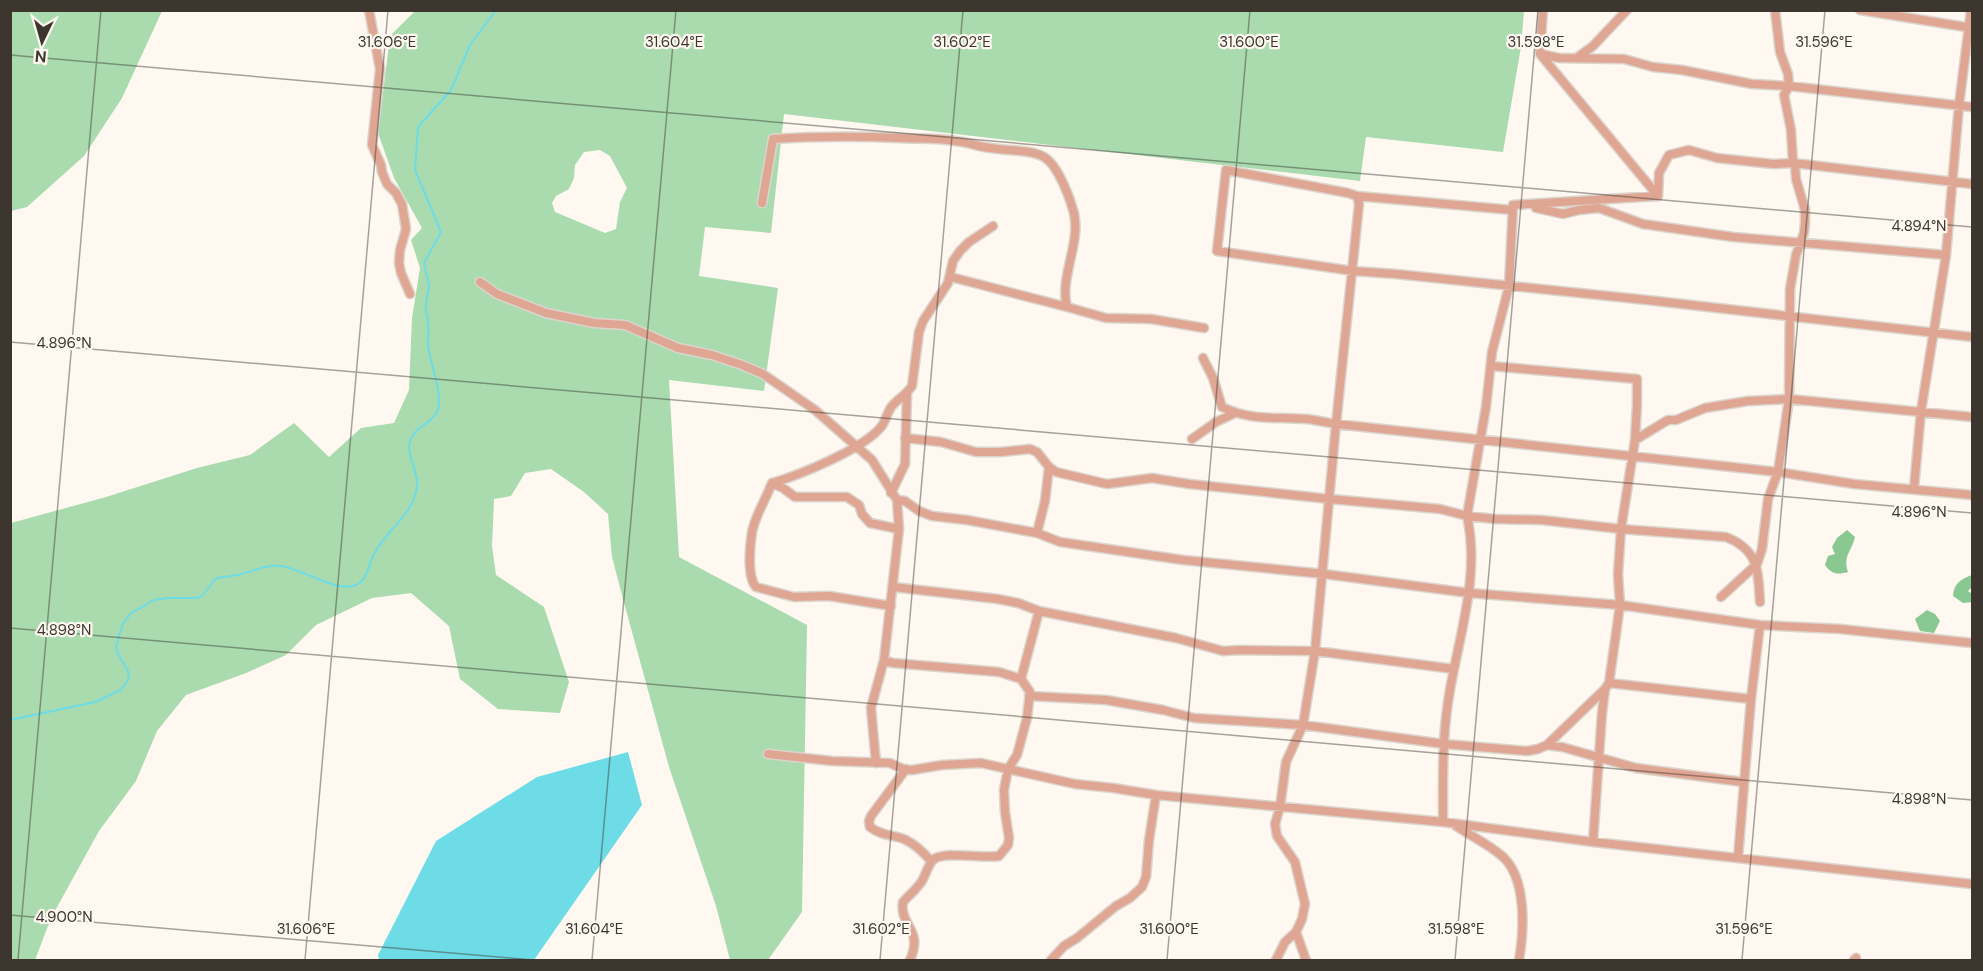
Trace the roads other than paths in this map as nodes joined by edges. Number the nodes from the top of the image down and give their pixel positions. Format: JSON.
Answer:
{"nodes":[{"id":1,"x":369,"y":10,"type":"edge"},
{"id":2,"x":1543,"y":10,"type":"edge"},
{"id":3,"x":1626,"y":10,"type":"edge"},
{"id":4,"x":1775,"y":10,"type":"edge"},
{"id":5,"x":1860,"y":10,"type":"edge"},
{"id":6,"x":1971,"y":10,"type":"edge"},
{"id":7,"x":1971,"y":28,"type":"edge"},
{"id":8,"x":1540,"y":54,"type":"junction"},
{"id":9,"x":1578,"y":57,"type":"junction"},
{"id":10,"x":1789,"y":86,"type":"junction"},
{"id":11,"x":1959,"y":105,"type":"junction"},
{"id":12,"x":1972,"y":107,"type":"edge"},
{"id":13,"x":1793,"y":163,"type":"junction"},
{"id":14,"x":1952,"y":182,"type":"junction"},
{"id":15,"x":1972,"y":184,"type":"edge"},
{"id":16,"x":1357,"y":196,"type":"junction"},
{"id":17,"x":1658,"y":196,"type":"junction"},
{"id":18,"x":762,"y":203,"type":"dead end"},
{"id":19,"x":1512,"y":207,"type":"junction"},
{"id":20,"x":993,"y":226,"type":"dead end"},
{"id":21,"x":1800,"y":244,"type":"junction"},
{"id":22,"x":1946,"y":255,"type":"junction"},
{"id":23,"x":1353,"y":271,"type":"junction"},
{"id":24,"x":951,"y":277,"type":"junction"},
{"id":25,"x":480,"y":282,"type":"dead end"},
{"id":26,"x":1509,"y":286,"type":"junction"},
{"id":27,"x":410,"y":294,"type":"dead end"},
{"id":28,"x":1067,"y":307,"type":"junction"},
{"id":29,"x":1790,"y":316,"type":"junction"},
{"id":30,"x":1204,"y":328,"type":"dead end"},
{"id":31,"x":1934,"y":333,"type":"junction"},
{"id":32,"x":1972,"y":337,"type":"edge"},
{"id":33,"x":1203,"y":358,"type":"dead end"},
{"id":34,"x":1491,"y":366,"type":"junction"},
{"id":35,"x":907,"y":393,"type":"junction"},
{"id":36,"x":1789,"y":399,"type":"junction"},
{"id":37,"x":1921,"y":411,"type":"junction"},
{"id":38,"x":1235,"y":413,"type":"junction"},
{"id":39,"x":1972,"y":417,"type":"edge"},
{"id":40,"x":1336,"y":424,"type":"junction"},
{"id":41,"x":905,"y":438,"type":"junction"},
{"id":42,"x":1192,"y":439,"type":"dead end"},
{"id":43,"x":1480,"y":439,"type":"junction"},
{"id":44,"x":1635,"y":440,"type":"junction"},
{"id":45,"x":858,"y":445,"type":"junction"},
{"id":46,"x":1631,"y":456,"type":"junction"},
{"id":47,"x":1049,"y":466,"type":"junction"},
{"id":48,"x":1778,"y":472,"type":"junction"},
{"id":49,"x":772,"y":483,"type":"junction"},
{"id":50,"x":1914,"y":488,"type":"junction"},
{"id":51,"x":1972,"y":495,"type":"edge"},
{"id":52,"x":894,"y":497,"type":"junction"},
{"id":53,"x":1330,"y":499,"type":"junction"},
{"id":54,"x":1467,"y":516,"type":"junction"},
{"id":55,"x":899,"y":529,"type":"junction"},
{"id":56,"x":1622,"y":529,"type":"junction"},
{"id":57,"x":1037,"y":533,"type":"junction"},
{"id":58,"x":1757,"y":564,"type":"junction"},
{"id":59,"x":1324,"y":574,"type":"junction"},
{"id":60,"x":893,"y":587,"type":"junction"},
{"id":61,"x":1468,"y":593,"type":"junction"},
{"id":62,"x":1721,"y":597,"type":"dead end"},
{"id":63,"x":1760,"y":602,"type":"dead end"},
{"id":64,"x":1620,"y":605,"type":"junction"},
{"id":65,"x":891,"y":606,"type":"junction"},
{"id":66,"x":1039,"y":611,"type":"junction"},
{"id":67,"x":1760,"y":625,"type":"junction"},
{"id":68,"x":1972,"y":643,"type":"edge"},
{"id":69,"x":1316,"y":651,"type":"junction"},
{"id":70,"x":884,"y":660,"type":"junction"},
{"id":71,"x":1454,"y":669,"type":"junction"},
{"id":72,"x":1021,"y":680,"type":"junction"},
{"id":73,"x":1607,"y":686,"type":"junction"},
{"id":74,"x":1029,"y":696,"type":"junction"},
{"id":75,"x":1751,"y":699,"type":"junction"},
{"id":76,"x":1303,"y":725,"type":"junction"},
{"id":77,"x":1444,"y":744,"type":"junction"},
{"id":78,"x":1547,"y":745,"type":"junction"},
{"id":79,"x":768,"y":754,"type":"dead end"},
{"id":80,"x":1017,"y":755,"type":"junction"},
{"id":81,"x":1599,"y":757,"type":"junction"},
{"id":82,"x":876,"y":763,"type":"junction"},
{"id":83,"x":906,"y":769,"type":"junction"},
{"id":84,"x":1008,"y":769,"type":"junction"},
{"id":85,"x":1030,"y":774,"type":"junction"},
{"id":86,"x":1743,"y":782,"type":"junction"},
{"id":87,"x":1156,"y":795,"type":"junction"},
{"id":88,"x":1280,"y":807,"type":"junction"},
{"id":89,"x":1443,"y":822,"type":"junction"},
{"id":90,"x":1453,"y":824,"type":"junction"},
{"id":91,"x":1593,"y":842,"type":"junction"},
{"id":92,"x":1738,"y":858,"type":"junction"},
{"id":93,"x":931,"y":861,"type":"junction"},
{"id":94,"x":1972,"y":884,"type":"edge"},
{"id":95,"x":1296,"y":932,"type":"junction"},
{"id":96,"x":910,"y":960,"type":"edge"},
{"id":97,"x":1051,"y":960,"type":"edge"},
{"id":98,"x":1276,"y":960,"type":"edge"},
{"id":99,"x":1306,"y":960,"type":"edge"},
{"id":100,"x":1519,"y":960,"type":"edge"}],
"edges":[{"from":1,"to":27,"type":"street"},
{"from":2,"to":8,"type":"street"},
{"from":3,"to":9,"type":"street"},
{"from":4,"to":10,"type":"street"},
{"from":5,"to":7,"type":"street"},
{"from":6,"to":7,"type":"street"},
{"from":7,"to":11,"type":"street"},
{"from":8,"to":9,"type":"street"},
{"from":8,"to":17,"type":"street"},
{"from":9,"to":10,"type":"street"},
{"from":10,"to":11,"type":"street"},
{"from":10,"to":13,"type":"street"},
{"from":11,"to":12,"type":"street"},
{"from":11,"to":14,"type":"street"},
{"from":13,"to":14,"type":"street"},
{"from":13,"to":17,"type":"street"},
{"from":13,"to":21,"type":"street"},
{"from":14,"to":15,"type":"street"},
{"from":14,"to":22,"type":"street"},
{"from":16,"to":19,"type":"street"},
{"from":16,"to":23,"type":"street"},
{"from":16,"to":23,"type":"street"},
{"from":17,"to":19,"type":"street"},
{"from":18,"to":28,"type":"street"},
{"from":19,"to":21,"type":"street"},
{"from":19,"to":26,"type":"street"},
{"from":20,"to":24,"type":"street"},
{"from":21,"to":22,"type":"street"},
{"from":21,"to":29,"type":"street"},
{"from":22,"to":31,"type":"street"},
{"from":23,"to":26,"type":"street"},
{"from":23,"to":40,"type":"street"},
{"from":24,"to":28,"type":"street"},
{"from":24,"to":35,"type":"street"},
{"from":25,"to":45,"type":"street"},
{"from":26,"to":29,"type":"street"},
{"from":26,"to":34,"type":"street"},
{"from":28,"to":30,"type":"street"},
{"from":29,"to":31,"type":"street"},
{"from":29,"to":36,"type":"street"},
{"from":31,"to":32,"type":"street"},
{"from":31,"to":37,"type":"street"},
{"from":33,"to":38,"type":"street"},
{"from":34,"to":43,"type":"street"},
{"from":34,"to":44,"type":"street"},
{"from":35,"to":41,"type":"street"},
{"from":35,"to":45,"type":"street"},
{"from":36,"to":37,"type":"street"},
{"from":36,"to":44,"type":"street"},
{"from":36,"to":48,"type":"street"},
{"from":37,"to":39,"type":"street"},
{"from":37,"to":50,"type":"street"},
{"from":38,"to":40,"type":"street"},
{"from":38,"to":42,"type":"street"},
{"from":40,"to":43,"type":"street"},
{"from":40,"to":53,"type":"street"},
{"from":41,"to":47,"type":"street"},
{"from":41,"to":52,"type":"street"},
{"from":43,"to":46,"type":"street"},
{"from":43,"to":54,"type":"street"},
{"from":44,"to":46,"type":"street"},
{"from":45,"to":49,"type":"street"},
{"from":45,"to":52,"type":"street"},
{"from":46,"to":48,"type":"street"},
{"from":46,"to":56,"type":"street"},
{"from":47,"to":53,"type":"street"},
{"from":47,"to":57,"type":"street"},
{"from":48,"to":50,"type":"street"},
{"from":48,"to":58,"type":"street"},
{"from":49,"to":55,"type":"street"},
{"from":49,"to":65,"type":"street"},
{"from":50,"to":51,"type":"street"},
{"from":52,"to":55,"type":"street"},
{"from":52,"to":57,"type":"street"},
{"from":53,"to":54,"type":"street"},
{"from":53,"to":59,"type":"street"},
{"from":54,"to":56,"type":"street"},
{"from":54,"to":61,"type":"street"},
{"from":55,"to":60,"type":"street"},
{"from":56,"to":58,"type":"street"},
{"from":56,"to":64,"type":"street"},
{"from":57,"to":59,"type":"street"},
{"from":58,"to":62,"type":"street"},
{"from":58,"to":63,"type":"street"},
{"from":59,"to":61,"type":"street"},
{"from":59,"to":69,"type":"street"},
{"from":60,"to":65,"type":"street"},
{"from":60,"to":66,"type":"street"},
{"from":61,"to":64,"type":"street"},
{"from":61,"to":71,"type":"street"},
{"from":64,"to":67,"type":"street"},
{"from":64,"to":73,"type":"street"},
{"from":65,"to":70,"type":"street"},
{"from":66,"to":69,"type":"street"},
{"from":66,"to":72,"type":"street"},
{"from":67,"to":68,"type":"street"},
{"from":67,"to":75,"type":"street"},
{"from":69,"to":71,"type":"street"},
{"from":69,"to":76,"type":"street"},
{"from":70,"to":72,"type":"street"},
{"from":70,"to":82,"type":"street"},
{"from":71,"to":77,"type":"street"},
{"from":72,"to":74,"type":"street"},
{"from":73,"to":75,"type":"street"},
{"from":73,"to":78,"type":"street"},
{"from":73,"to":81,"type":"street"},
{"from":74,"to":76,"type":"street"},
{"from":74,"to":80,"type":"street"},
{"from":75,"to":86,"type":"street"},
{"from":76,"to":77,"type":"street"},
{"from":76,"to":88,"type":"street"},
{"from":77,"to":78,"type":"street"},
{"from":77,"to":89,"type":"street"},
{"from":78,"to":81,"type":"street"},
{"from":79,"to":82,"type":"street"},
{"from":80,"to":84,"type":"street"},
{"from":80,"to":85,"type":"street"},
{"from":81,"to":86,"type":"street"},
{"from":81,"to":91,"type":"street"},
{"from":82,"to":83,"type":"street"},
{"from":83,"to":84,"type":"street"},
{"from":83,"to":93,"type":"street"},
{"from":84,"to":85,"type":"street"},
{"from":84,"to":93,"type":"street"},
{"from":85,"to":87,"type":"street"},
{"from":86,"to":92,"type":"street"},
{"from":87,"to":88,"type":"street"},
{"from":87,"to":97,"type":"street"},
{"from":88,"to":89,"type":"street"},
{"from":88,"to":95,"type":"street"},
{"from":89,"to":90,"type":"street"},
{"from":90,"to":91,"type":"street"},
{"from":90,"to":100,"type":"street"},
{"from":91,"to":92,"type":"street"},
{"from":92,"to":94,"type":"street"},
{"from":93,"to":96,"type":"street"},
{"from":95,"to":98,"type":"street"},
{"from":95,"to":99,"type":"street"}]}
